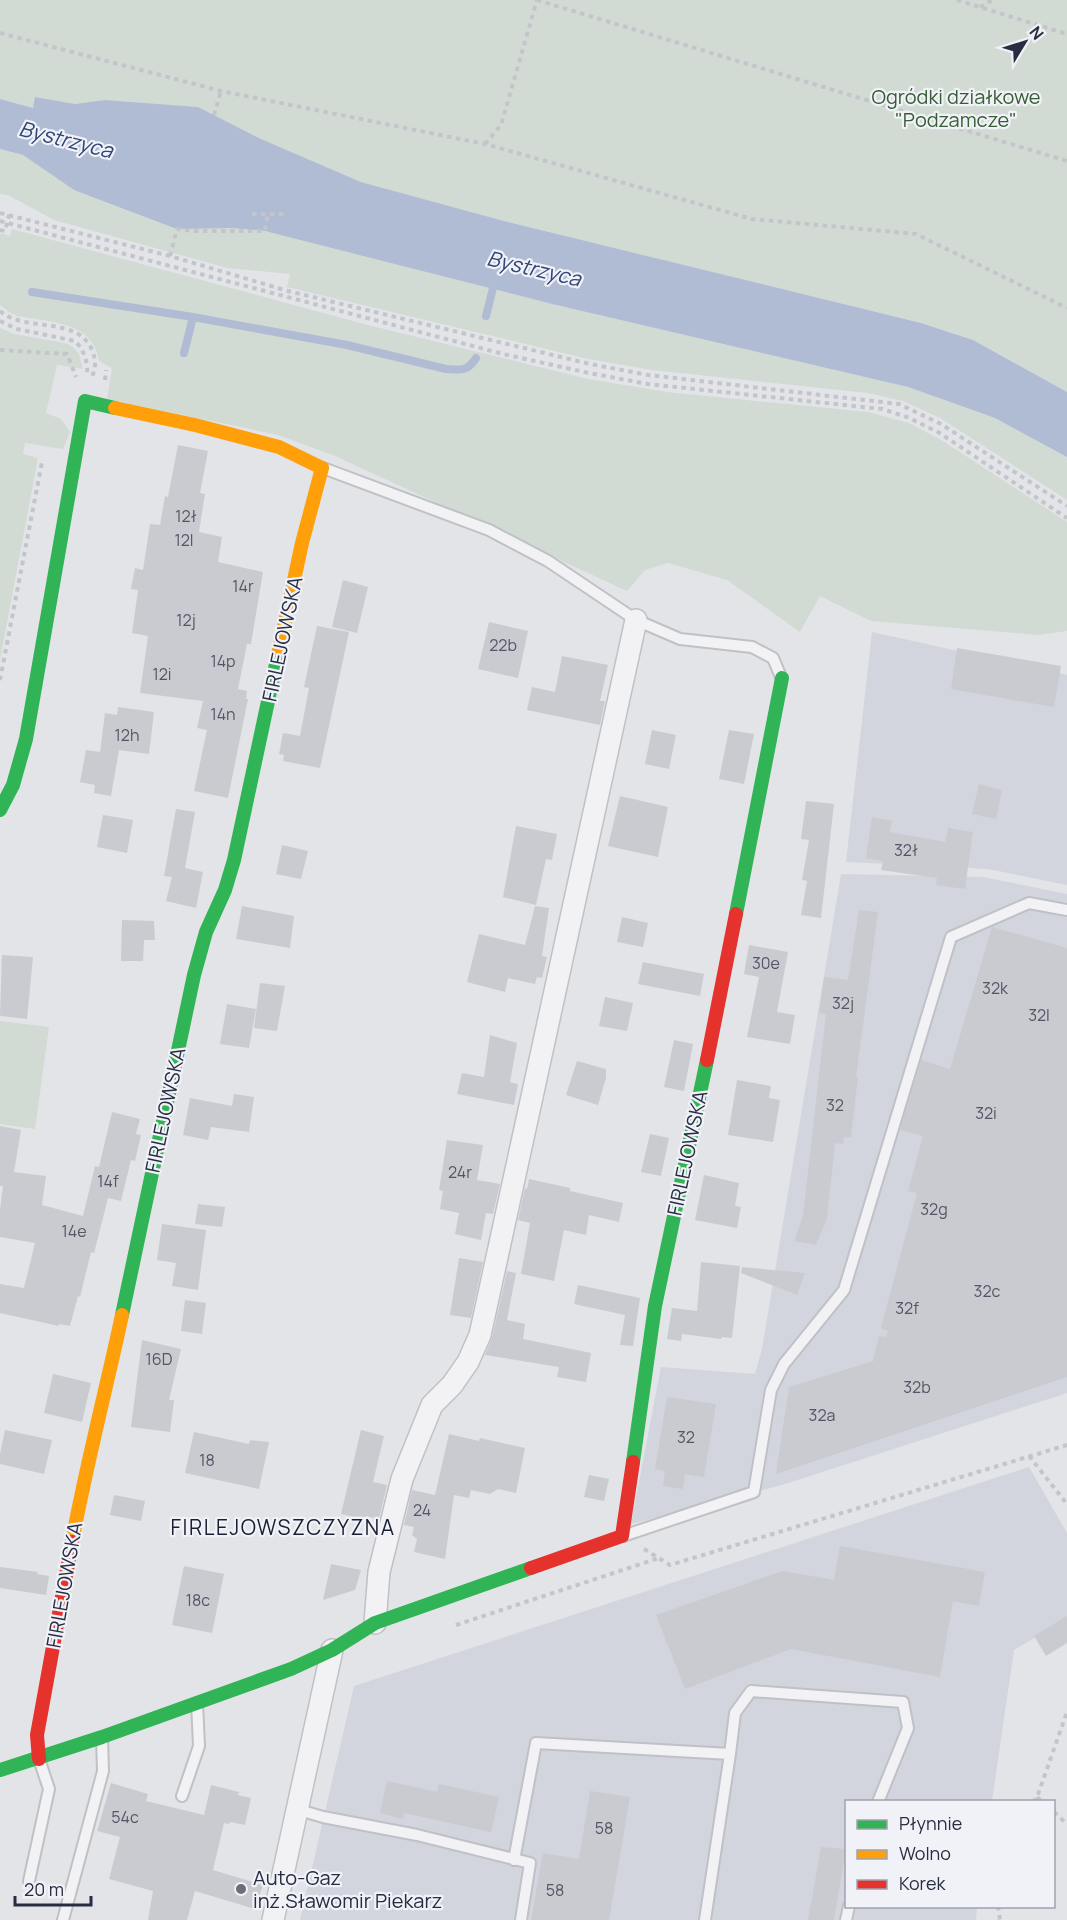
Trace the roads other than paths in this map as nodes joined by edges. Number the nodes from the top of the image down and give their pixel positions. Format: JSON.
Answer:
{"nodes":[{"id":1,"x":322,"y":468,"type":"junction"},
{"id":2,"x":636,"y":620,"type":"junction"},
{"id":3,"x":782,"y":678,"type":"joint"},
{"id":4,"x":0,"y":810,"type":"edge"},
{"id":5,"x":1067,"y":910,"type":"edge"},
{"id":6,"x":622,"y":1536,"type":"junction"},
{"id":7,"x":375,"y":1623,"type":"junction"},
{"id":8,"x":332,"y":1650,"type":"junction"},
{"id":9,"x":197,"y":1703,"type":"junction"},
{"id":10,"x":102,"y":1737,"type":"junction"},
{"id":11,"x":730,"y":1754,"type":"junction"},
{"id":12,"x":39,"y":1759,"type":"junction"},
{"id":13,"x":0,"y":1770,"type":"edge"},
{"id":14,"x":182,"y":1796,"type":"dead end"},
{"id":15,"x":879,"y":1800,"type":"edge"},
{"id":16,"x":296,"y":1809,"type":"junction"},
{"id":17,"x":514,"y":1860,"type":"junction"},
{"id":18,"x":28,"y":1881,"type":"dead end"},
{"id":19,"x":63,"y":1920,"type":"edge"},
{"id":20,"x":273,"y":1920,"type":"edge"},
{"id":21,"x":521,"y":1920,"type":"edge"},
{"id":22,"x":705,"y":1920,"type":"edge"}],
"edges":[{"from":1,"to":2,"type":"lane","name":"FIRLEJOWSKA"},
{"from":1,"to":4,"type":"street","name":"FIRLEJOWSKA"},
{"from":1,"to":12,"type":"street","name":"FIRLEJOWSKA"},
{"from":2,"to":3,"type":"lane","name":"FIRLEJOWSKA"},
{"from":2,"to":7,"type":"street"},
{"from":3,"to":6,"type":"street","name":"FIRLEJOWSKA"},
{"from":5,"to":6,"type":"lane"},
{"from":6,"to":7,"type":"street"},
{"from":7,"to":8,"type":"street"},
{"from":8,"to":9,"type":"street"},
{"from":8,"to":16,"type":"street"},
{"from":9,"to":10,"type":"street"},
{"from":9,"to":14,"type":"lane"},
{"from":10,"to":12,"type":"street"},
{"from":10,"to":19,"type":"lane"},
{"from":11,"to":15,"type":"lane"},
{"from":11,"to":17,"type":"lane"},
{"from":11,"to":22,"type":"lane"},
{"from":12,"to":13,"type":"street"},
{"from":12,"to":18,"type":"lane"},
{"from":16,"to":17,"type":"lane"},
{"from":16,"to":20,"type":"street"},
{"from":17,"to":21,"type":"lane"}]}
